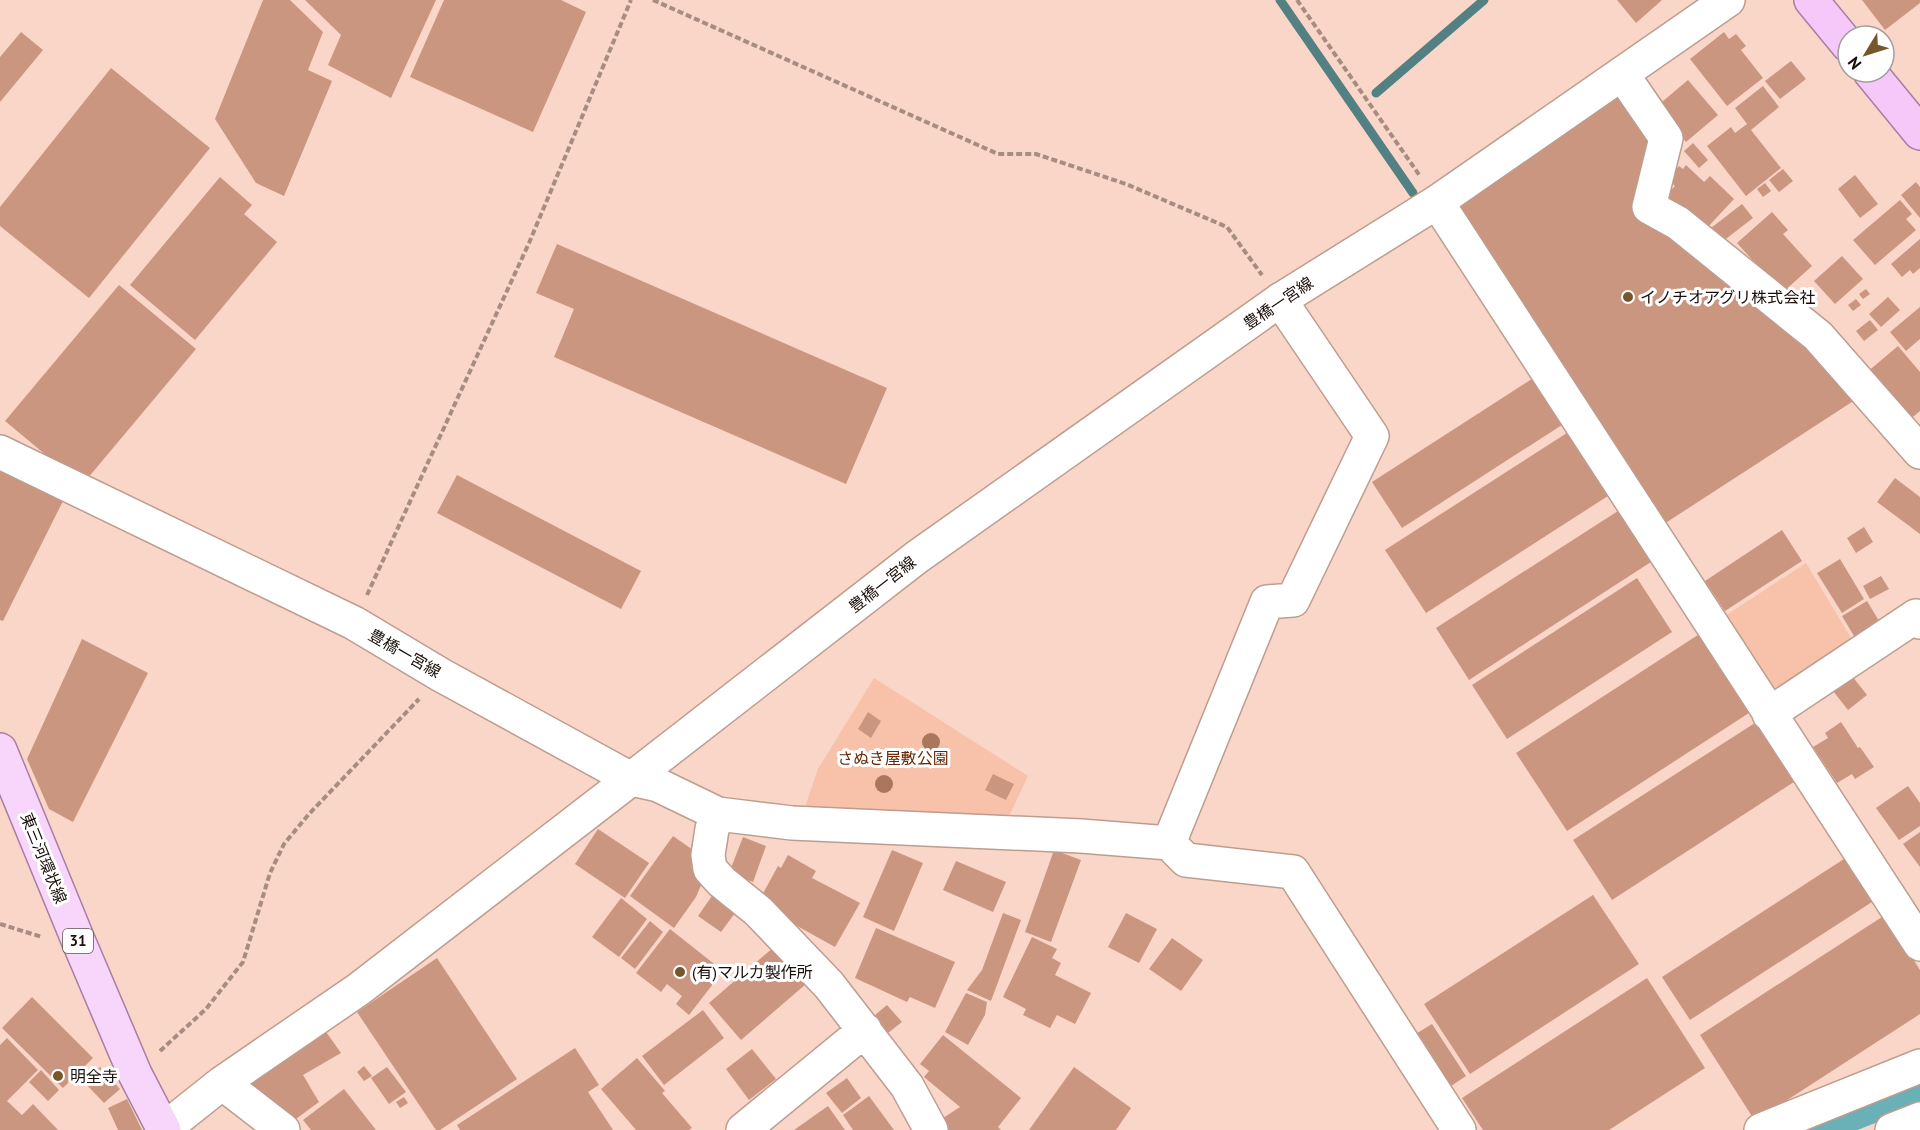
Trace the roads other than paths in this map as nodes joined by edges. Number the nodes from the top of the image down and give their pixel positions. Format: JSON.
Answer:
{"nodes":[{"id":1,"x":1728,"y":0,"type":"edge"},
{"id":2,"x":1811,"y":0,"type":"edge"},
{"id":3,"x":1836,"y":30,"type":"edge"},
{"id":4,"x":1622,"y":74,"type":"junction"},
{"id":5,"x":1880,"y":84,"type":"edge"},
{"id":6,"x":1920,"y":133,"type":"edge"},
{"id":7,"x":1437,"y":202,"type":"junction"},
{"id":8,"x":1280,"y":300,"type":"junction"},
{"id":9,"x":0,"y":452,"type":"edge"},
{"id":10,"x":1920,"y":452,"type":"edge"},
{"id":11,"x":1919,"y":616,"type":"edge"},
{"id":12,"x":1769,"y":714,"type":"junction"},
{"id":13,"x":0,"y":750,"type":"edge"},
{"id":14,"x":631,"y":779,"type":"junction"},
{"id":15,"x":718,"y":814,"type":"junction"},
{"id":16,"x":1169,"y":843,"type":"junction"},
{"id":17,"x":1920,"y":944,"type":"edge"},
{"id":18,"x":865,"y":1030,"type":"junction"},
{"id":19,"x":1920,"y":1066,"type":"edge"},
{"id":20,"x":222,"y":1083,"type":"junction"},
{"id":21,"x":1920,"y":1119,"type":"edge"},
{"id":22,"x":744,"y":1129,"type":"edge"},
{"id":23,"x":164,"y":1130,"type":"edge"},
{"id":24,"x":283,"y":1130,"type":"edge"},
{"id":25,"x":931,"y":1130,"type":"edge"},
{"id":26,"x":1459,"y":1130,"type":"edge"},
{"id":27,"x":1761,"y":1130,"type":"edge"},
{"id":28,"x":1892,"y":1130,"type":"edge"}],
"edges":[{"from":1,"to":4,"type":"street","name":"豊橋一宮線"},
{"from":2,"to":3,"type":"highway"},
{"from":4,"to":7,"type":"street","name":"豊橋一宮線"},
{"from":4,"to":10,"type":"street"},
{"from":5,"to":6,"type":"highway"},
{"from":7,"to":8,"type":"street","name":"豊橋一宮線"},
{"from":7,"to":12,"type":"street"},
{"from":8,"to":14,"type":"street","name":"豊橋一宮線"},
{"from":8,"to":16,"type":"street"},
{"from":9,"to":14,"type":"street","name":"豊橋一宮線"},
{"from":11,"to":12,"type":"street"},
{"from":12,"to":17,"type":"street"},
{"from":13,"to":23,"type":"main road","name":"東三河環状線","number":"31"},
{"from":14,"to":15,"type":"street"},
{"from":14,"to":20,"type":"street"},
{"from":15,"to":16,"type":"street"},
{"from":15,"to":18,"type":"street"},
{"from":16,"to":26,"type":"street"},
{"from":18,"to":22,"type":"street"},
{"from":18,"to":25,"type":"street"},
{"from":19,"to":27,"type":"street"},
{"from":20,"to":23,"type":"street"},
{"from":20,"to":24,"type":"street"},
{"from":21,"to":28,"type":"street"}]}
